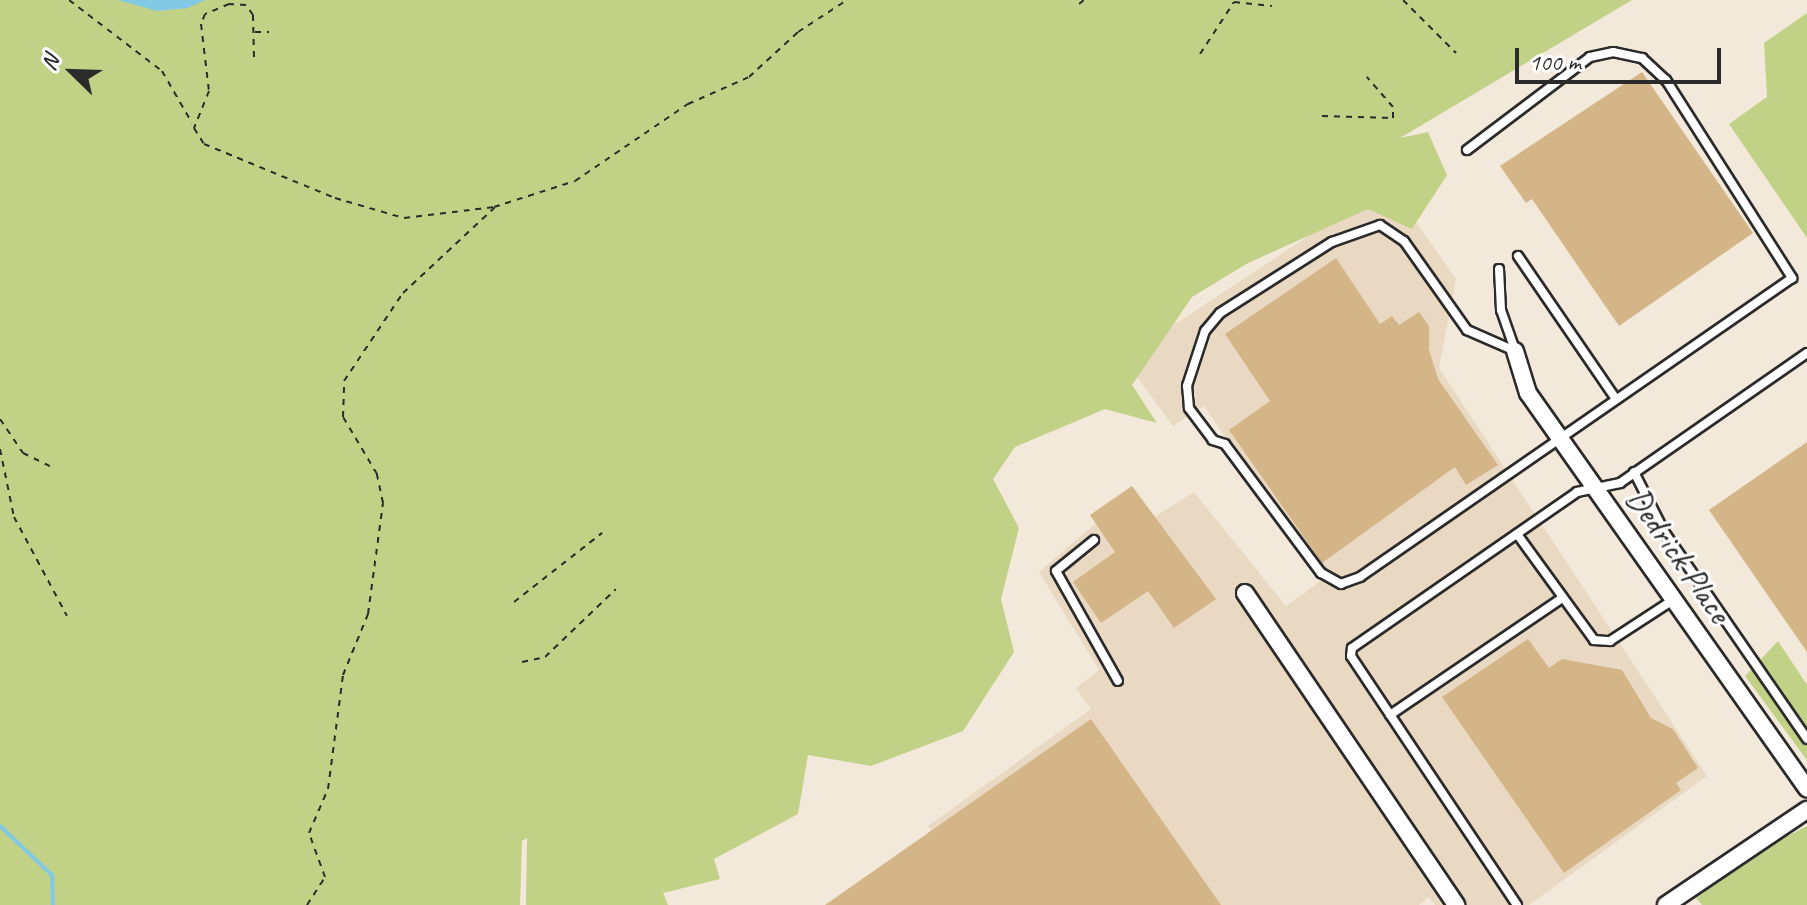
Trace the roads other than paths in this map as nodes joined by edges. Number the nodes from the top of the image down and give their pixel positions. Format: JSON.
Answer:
{"nodes":[{"id":1,"x":1467,"y":150,"type":"dead end"},
{"id":2,"x":1518,"y":256,"type":"dead end"},
{"id":3,"x":1499,"y":269,"type":"dead end"},
{"id":4,"x":1515,"y":351,"type":"junction"},
{"id":5,"x":1807,"y":353,"type":"edge"},
{"id":6,"x":1616,"y":399,"type":"junction"},
{"id":7,"x":1560,"y":438,"type":"junction"},
{"id":8,"x":1634,"y":472,"type":"junction"},
{"id":9,"x":1594,"y":486,"type":"junction"},
{"id":10,"x":1517,"y":534,"type":"junction"},
{"id":11,"x":1094,"y":540,"type":"dead end"},
{"id":12,"x":1245,"y":593,"type":"dead end"},
{"id":13,"x":1562,"y":598,"type":"junction"},
{"id":14,"x":1674,"y":599,"type":"junction"},
{"id":15,"x":1118,"y":681,"type":"dead end"},
{"id":16,"x":1390,"y":715,"type":"junction"},
{"id":17,"x":1807,"y":739,"type":"edge"},
{"id":18,"x":1807,"y":788,"type":"edge"},
{"id":19,"x":1807,"y":810,"type":"edge"},
{"id":20,"x":1456,"y":905,"type":"edge"},
{"id":21,"x":1517,"y":905,"type":"edge"},
{"id":22,"x":1666,"y":905,"type":"edge"}],
"edges":[{"from":1,"to":6,"type":"lane"},
{"from":2,"to":6,"type":"lane"},
{"from":3,"to":4,"type":"lane"},
{"from":4,"to":7,"type":"street","name":"Dedrick Place"},
{"from":4,"to":7,"type":"lane"},
{"from":5,"to":8,"type":"lane"},
{"from":6,"to":7,"type":"lane"},
{"from":7,"to":9,"type":"street","name":"Dedrick Place"},
{"from":8,"to":9,"type":"lane"},
{"from":8,"to":17,"type":"lane"},
{"from":9,"to":10,"type":"lane"},
{"from":9,"to":14,"type":"street","name":"Dedrick Place"},
{"from":10,"to":13,"type":"lane"},
{"from":10,"to":16,"type":"lane"},
{"from":11,"to":15,"type":"lane"},
{"from":12,"to":20,"type":"street"},
{"from":13,"to":14,"type":"lane"},
{"from":13,"to":16,"type":"lane"},
{"from":14,"to":18,"type":"street","name":"Dedrick Place"},
{"from":16,"to":21,"type":"lane"},
{"from":19,"to":22,"type":"street"}]}
